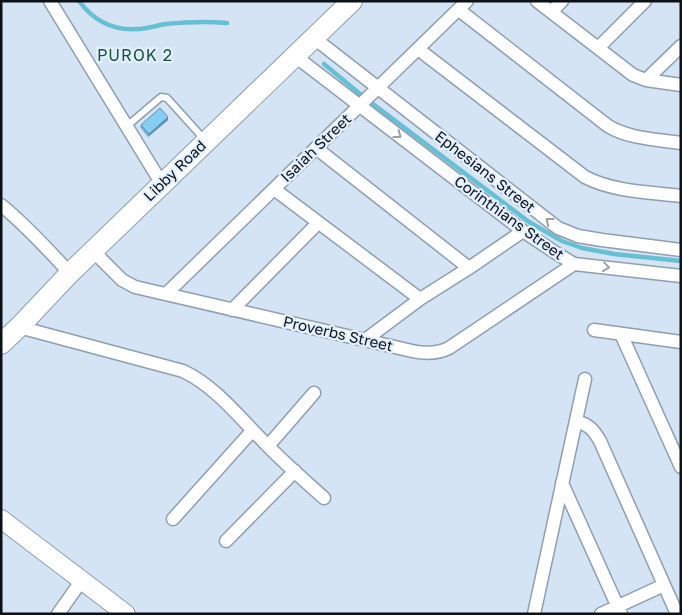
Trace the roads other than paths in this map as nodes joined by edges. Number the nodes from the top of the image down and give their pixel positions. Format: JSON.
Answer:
{"nodes":[{"id":1,"x":50,"y":1,"type":"edge"},
{"id":2,"x":352,"y":1,"type":"edge"},
{"id":3,"x":537,"y":1,"type":"edge"},
{"id":4,"x":562,"y":1,"type":"edge"},
{"id":5,"x":645,"y":1,"type":"edge"},
{"id":6,"x":463,"y":5,"type":"edge"},
{"id":7,"x":551,"y":12,"type":"junction"},
{"id":8,"x":314,"y":38,"type":"junction"},
{"id":9,"x":681,"y":46,"type":"edge"},
{"id":10,"x":598,"y":48,"type":"junction"},
{"id":11,"x":418,"y":49,"type":"junction"},
{"id":12,"x":295,"y":56,"type":"junction"},
{"id":13,"x":646,"y":80,"type":"junction"},
{"id":14,"x":681,"y":85,"type":"edge"},
{"id":15,"x":377,"y":89,"type":"junction"},
{"id":16,"x":360,"y":106,"type":"junction"},
{"id":17,"x":127,"y":126,"type":"junction"},
{"id":18,"x":206,"y":142,"type":"junction"},
{"id":19,"x":681,"y":143,"type":"edge"},
{"id":20,"x":316,"y":148,"type":"junction"},
{"id":21,"x":162,"y":184,"type":"junction"},
{"id":22,"x":274,"y":189,"type":"junction"},
{"id":23,"x":681,"y":196,"type":"edge"},
{"id":24,"x":1,"y":205,"type":"edge"},
{"id":25,"x":318,"y":223,"type":"junction"},
{"id":26,"x":523,"y":231,"type":"junction"},
{"id":27,"x":93,"y":250,"type":"junction"},
{"id":28,"x":681,"y":250,"type":"edge"},
{"id":29,"x":574,"y":264,"type":"junction"},
{"id":30,"x":469,"y":268,"type":"junction"},
{"id":31,"x":70,"y":273,"type":"junction"},
{"id":32,"x":681,"y":276,"type":"edge"},
{"id":33,"x":166,"y":294,"type":"junction"},
{"id":34,"x":420,"y":299,"type":"junction"},
{"id":35,"x":232,"y":310,"type":"junction"},
{"id":36,"x":19,"y":327,"type":"junction"},
{"id":37,"x":594,"y":330,"type":"dead end"},
{"id":38,"x":621,"y":334,"type":"junction"},
{"id":39,"x":365,"y":340,"type":"junction"},
{"id":40,"x":681,"y":342,"type":"edge"},
{"id":41,"x":1,"y":344,"type":"edge"},
{"id":42,"x":585,"y":378,"type":"dead end"},
{"id":43,"x":314,"y":393,"type":"dead end"},
{"id":44,"x":576,"y":420,"type":"junction"},
{"id":45,"x":252,"y":431,"type":"junction"},
{"id":46,"x":268,"y":446,"type":"junction"},
{"id":47,"x":681,"y":467,"type":"edge"},
{"id":48,"x":294,"y":471,"type":"junction"},
{"id":49,"x":562,"y":482,"type":"junction"},
{"id":50,"x":324,"y":498,"type":"dead end"},
{"id":51,"x":1,"y":519,"type":"edge"},
{"id":52,"x":173,"y":519,"type":"dead end"},
{"id":53,"x":226,"y":541,"type":"dead end"},
{"id":54,"x":82,"y":580,"type":"junction"},
{"id":55,"x":664,"y":585,"type":"junction"},
{"id":56,"x":619,"y":610,"type":"edge"},
{"id":57,"x":58,"y":614,"type":"edge"},
{"id":58,"x":126,"y":614,"type":"edge"},
{"id":59,"x":534,"y":614,"type":"edge"},
{"id":60,"x":601,"y":614,"type":"edge"},
{"id":61,"x":677,"y":614,"type":"edge"}],
"edges":[{"from":1,"to":17,"type":"street"},
{"from":2,"to":8,"type":"main road","name":"Libby Road"},
{"from":3,"to":7,"type":"street"},
{"from":4,"to":7,"type":"street"},
{"from":5,"to":10,"type":"street"},
{"from":6,"to":11,"type":"street","name":"Isaiah Street"},
{"from":6,"to":19,"type":"street"},
{"from":7,"to":10,"type":"street"},
{"from":8,"to":12,"type":"main road","name":"Libby Road"},
{"from":8,"to":15,"type":"street","name":"Ephesians Street"},
{"from":9,"to":13,"type":"street"},
{"from":10,"to":13,"type":"street"},
{"from":11,"to":15,"type":"street","name":"Isaiah Street"},
{"from":11,"to":23,"type":"street"},
{"from":12,"to":16,"type":"street","name":"Corinthians Street"},
{"from":12,"to":18,"type":"main road","name":"Libby Road"},
{"from":13,"to":14,"type":"street"},
{"from":15,"to":16,"type":"street","name":"Isaiah Street"},
{"from":28,"to":15,"type":"street","name":"Ephesians Street","one_way":true},
{"from":16,"to":20,"type":"street","name":"Isaiah Street"},
{"from":16,"to":26,"type":"street","name":"Corinthians Street","one_way":true},
{"from":17,"to":18,"type":"lane"},
{"from":17,"to":21,"type":"street"},
{"from":18,"to":21,"type":"main road","name":"Libby Road"},
{"from":20,"to":22,"type":"street","name":"Isaiah Street"},
{"from":20,"to":30,"type":"street"},
{"from":21,"to":27,"type":"main road","name":"Libby Road"},
{"from":22,"to":25,"type":"street"},
{"from":22,"to":33,"type":"street","name":"Isaiah Street"},
{"from":24,"to":31,"type":"street"},
{"from":25,"to":34,"type":"street"},
{"from":25,"to":35,"type":"street"},
{"from":26,"to":29,"type":"street","name":"Corinthians Street"},
{"from":26,"to":30,"type":"street"},
{"from":27,"to":31,"type":"main road","name":"Libby Road"},
{"from":27,"to":33,"type":"street","name":"Proverbs Street"},
{"from":29,"to":32,"type":"street","name":"Corinthians Street","one_way":true},
{"from":29,"to":39,"type":"street","name":"Proverbs Street"},
{"from":30,"to":34,"type":"street"},
{"from":31,"to":36,"type":"main road","name":"Libby Road"},
{"from":33,"to":35,"type":"street","name":"Proverbs Street"},
{"from":34,"to":39,"type":"street"},
{"from":35,"to":39,"type":"street","name":"Proverbs Street"},
{"from":36,"to":41,"type":"main road","name":"Libby Road"},
{"from":36,"to":45,"type":"street"},
{"from":37,"to":38,"type":"street"},
{"from":38,"to":40,"type":"street"},
{"from":38,"to":47,"type":"street"},
{"from":42,"to":44,"type":"street"},
{"from":43,"to":46,"type":"street"},
{"from":44,"to":49,"type":"street"},
{"from":44,"to":55,"type":"street"},
{"from":45,"to":46,"type":"street"},
{"from":45,"to":52,"type":"street"},
{"from":46,"to":48,"type":"street"},
{"from":48,"to":50,"type":"street"},
{"from":48,"to":53,"type":"street"},
{"from":49,"to":56,"type":"street"},
{"from":49,"to":59,"type":"street"},
{"from":51,"to":54,"type":"street"},
{"from":54,"to":57,"type":"street"},
{"from":54,"to":58,"type":"street"},
{"from":55,"to":56,"type":"street"},
{"from":55,"to":61,"type":"street"},
{"from":56,"to":60,"type":"street"}]}
